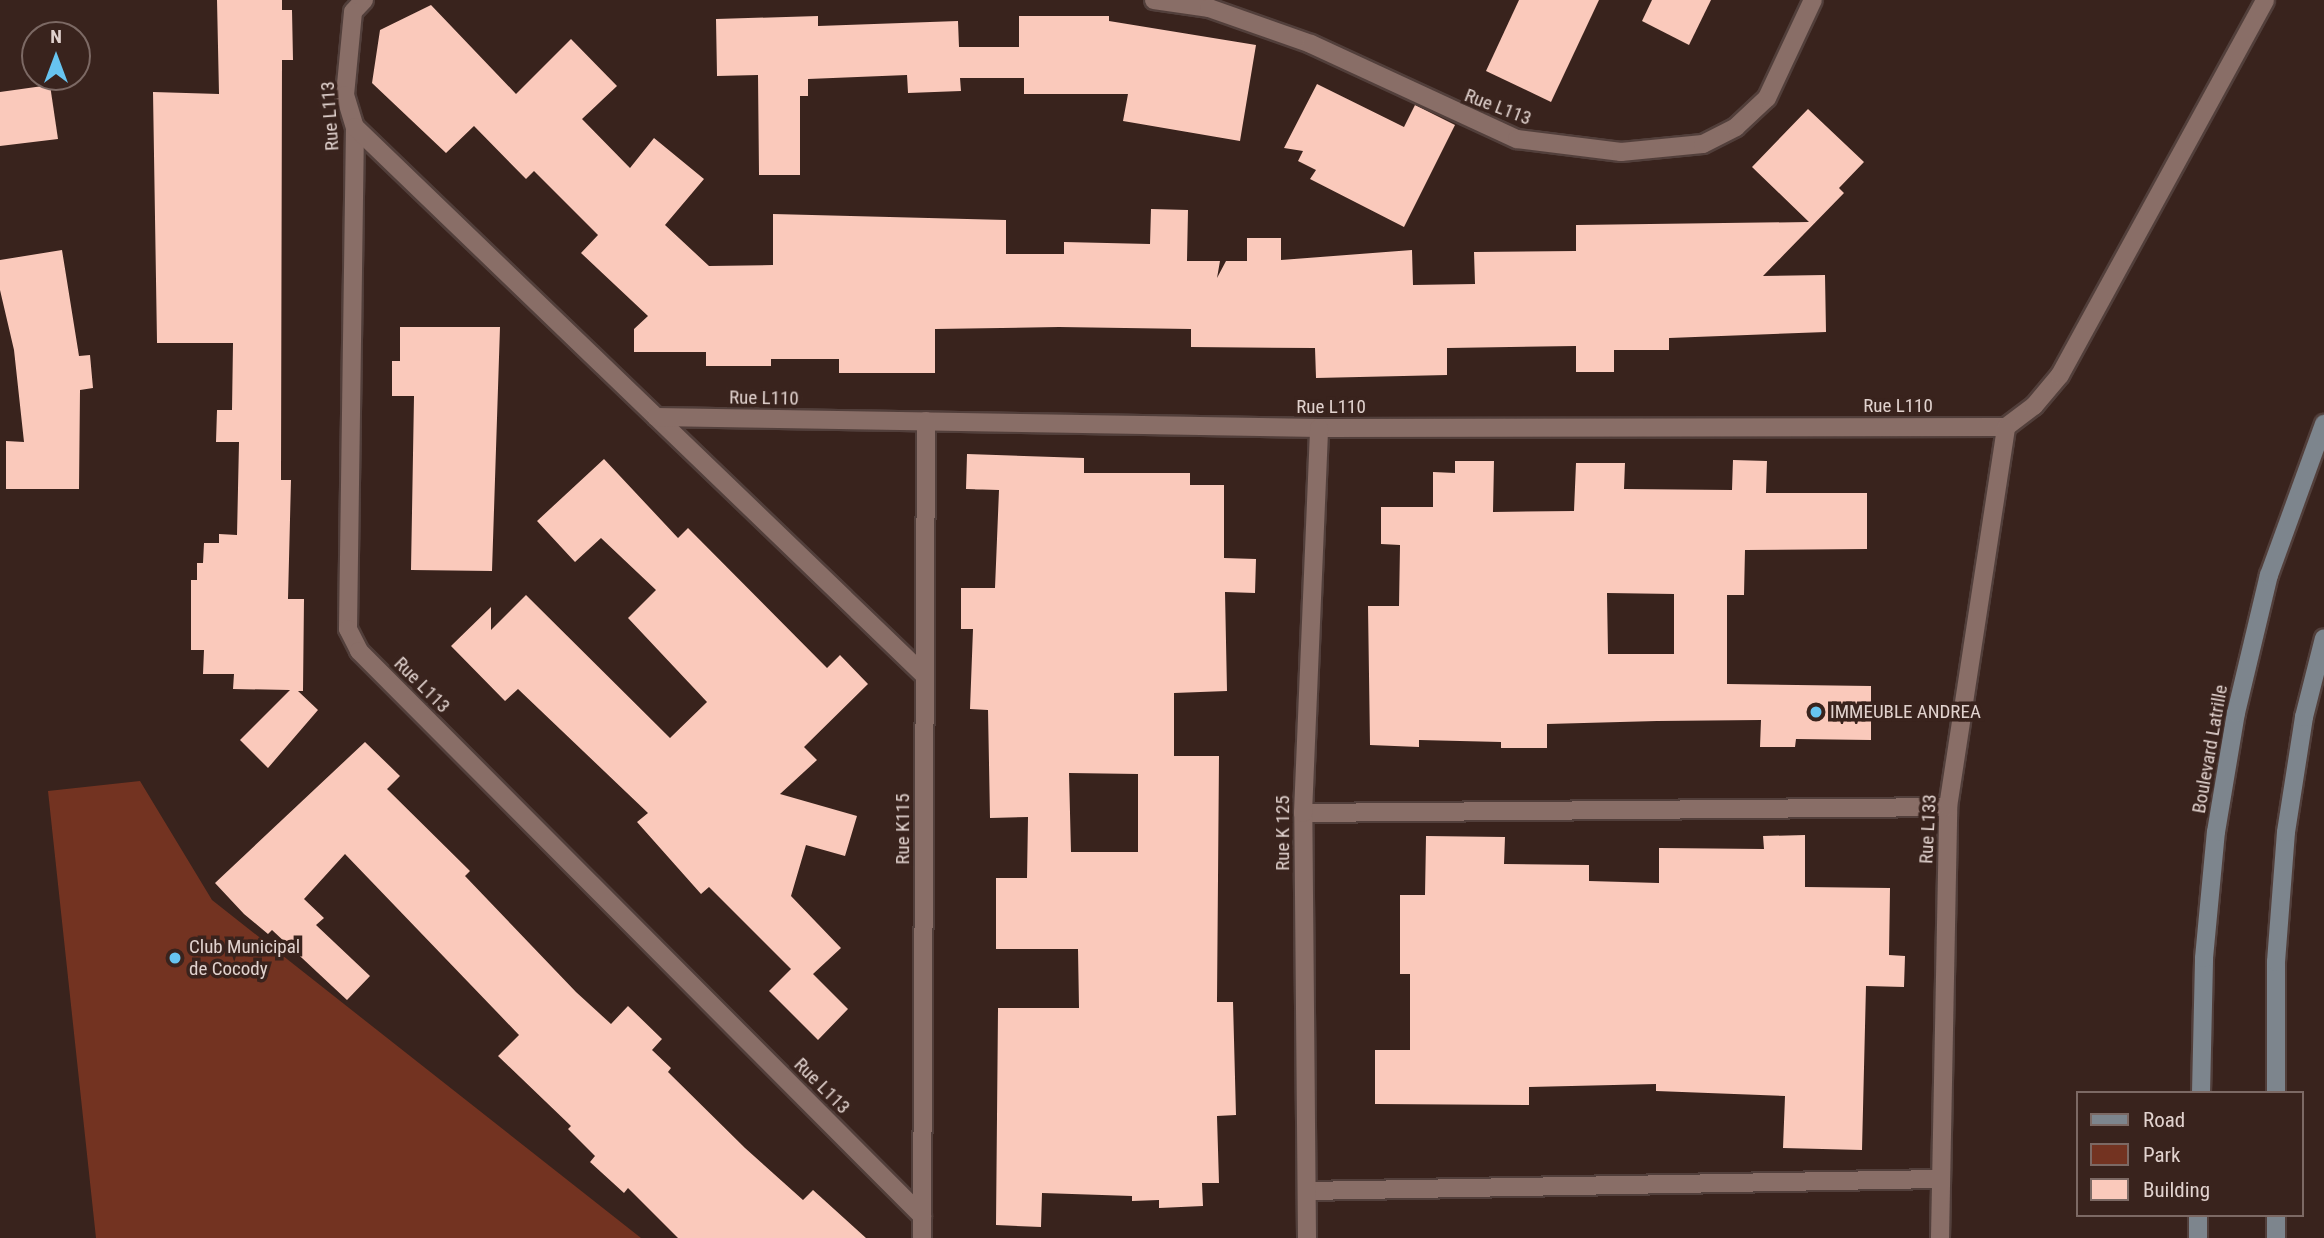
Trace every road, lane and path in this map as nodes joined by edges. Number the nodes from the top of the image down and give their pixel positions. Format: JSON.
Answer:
{"nodes":[{"id":1,"x":364,"y":0,"type":"edge"},
{"id":2,"x":1154,"y":0,"type":"edge"},
{"id":3,"x":1813,"y":0,"type":"edge"},
{"id":4,"x":2265,"y":0,"type":"edge"},
{"id":5,"x":355,"y":127,"type":"junction"},
{"id":6,"x":656,"y":417,"type":"junction"},
{"id":7,"x":926,"y":421,"type":"junction"},
{"id":8,"x":2324,"y":424,"type":"edge"},
{"id":9,"x":2006,"y":427,"type":"junction"},
{"id":10,"x":1320,"y":428,"type":"junction"},
{"id":11,"x":2324,"y":638,"type":"edge"},
{"id":12,"x":924,"y":675,"type":"junction"},
{"id":13,"x":1948,"y":807,"type":"junction"},
{"id":14,"x":1303,"y":813,"type":"junction"},
{"id":15,"x":2201,"y":1091,"type":"edge"},
{"id":16,"x":2276,"y":1091,"type":"edge"},
{"id":17,"x":1940,"y":1179,"type":"junction"},
{"id":18,"x":1307,"y":1191,"type":"junction"},
{"id":19,"x":922,"y":1216,"type":"junction"},
{"id":20,"x":2199,"y":1217,"type":"edge"},
{"id":21,"x":2276,"y":1217,"type":"edge"},
{"id":22,"x":922,"y":1238,"type":"edge"},
{"id":23,"x":1307,"y":1238,"type":"edge"},
{"id":24,"x":1940,"y":1238,"type":"edge"},
{"id":25,"x":2198,"y":1238,"type":"edge"},
{"id":26,"x":2276,"y":1238,"type":"edge"}],
"edges":[{"from":1,"to":5,"type":"street","name":"Rue L113"},
{"from":2,"to":3,"type":"street","name":"Rue L113"},
{"from":4,"to":9,"type":"street"},
{"from":5,"to":6,"type":"street"},
{"from":5,"to":19,"type":"street","name":"Rue L113"},
{"from":6,"to":7,"type":"street","name":"Rue L110"},
{"from":6,"to":12,"type":"street"},
{"from":7,"to":10,"type":"street","name":"Rue L110"},
{"from":7,"to":12,"type":"street","name":"Rue K115"},
{"from":8,"to":15,"type":"main road","name":"Boulevard Latrille"},
{"from":9,"to":10,"type":"street","name":"Rue L110"},
{"from":9,"to":13,"type":"street","name":"Rue L133"},
{"from":10,"to":14,"type":"street","name":"Rue K 125"},
{"from":11,"to":16,"type":"main road"},
{"from":12,"to":19,"type":"street","name":"Rue K115"},
{"from":13,"to":14,"type":"street"},
{"from":13,"to":17,"type":"street","name":"Rue L133"},
{"from":14,"to":18,"type":"street","name":"Rue K 125"},
{"from":17,"to":18,"type":"street"},
{"from":17,"to":24,"type":"street","name":"Rue L133"},
{"from":18,"to":23,"type":"street","name":"Rue K 125"},
{"from":19,"to":22,"type":"street","name":"Rue K115"},
{"from":20,"to":25,"type":"main road"},
{"from":21,"to":26,"type":"main road"}]}
